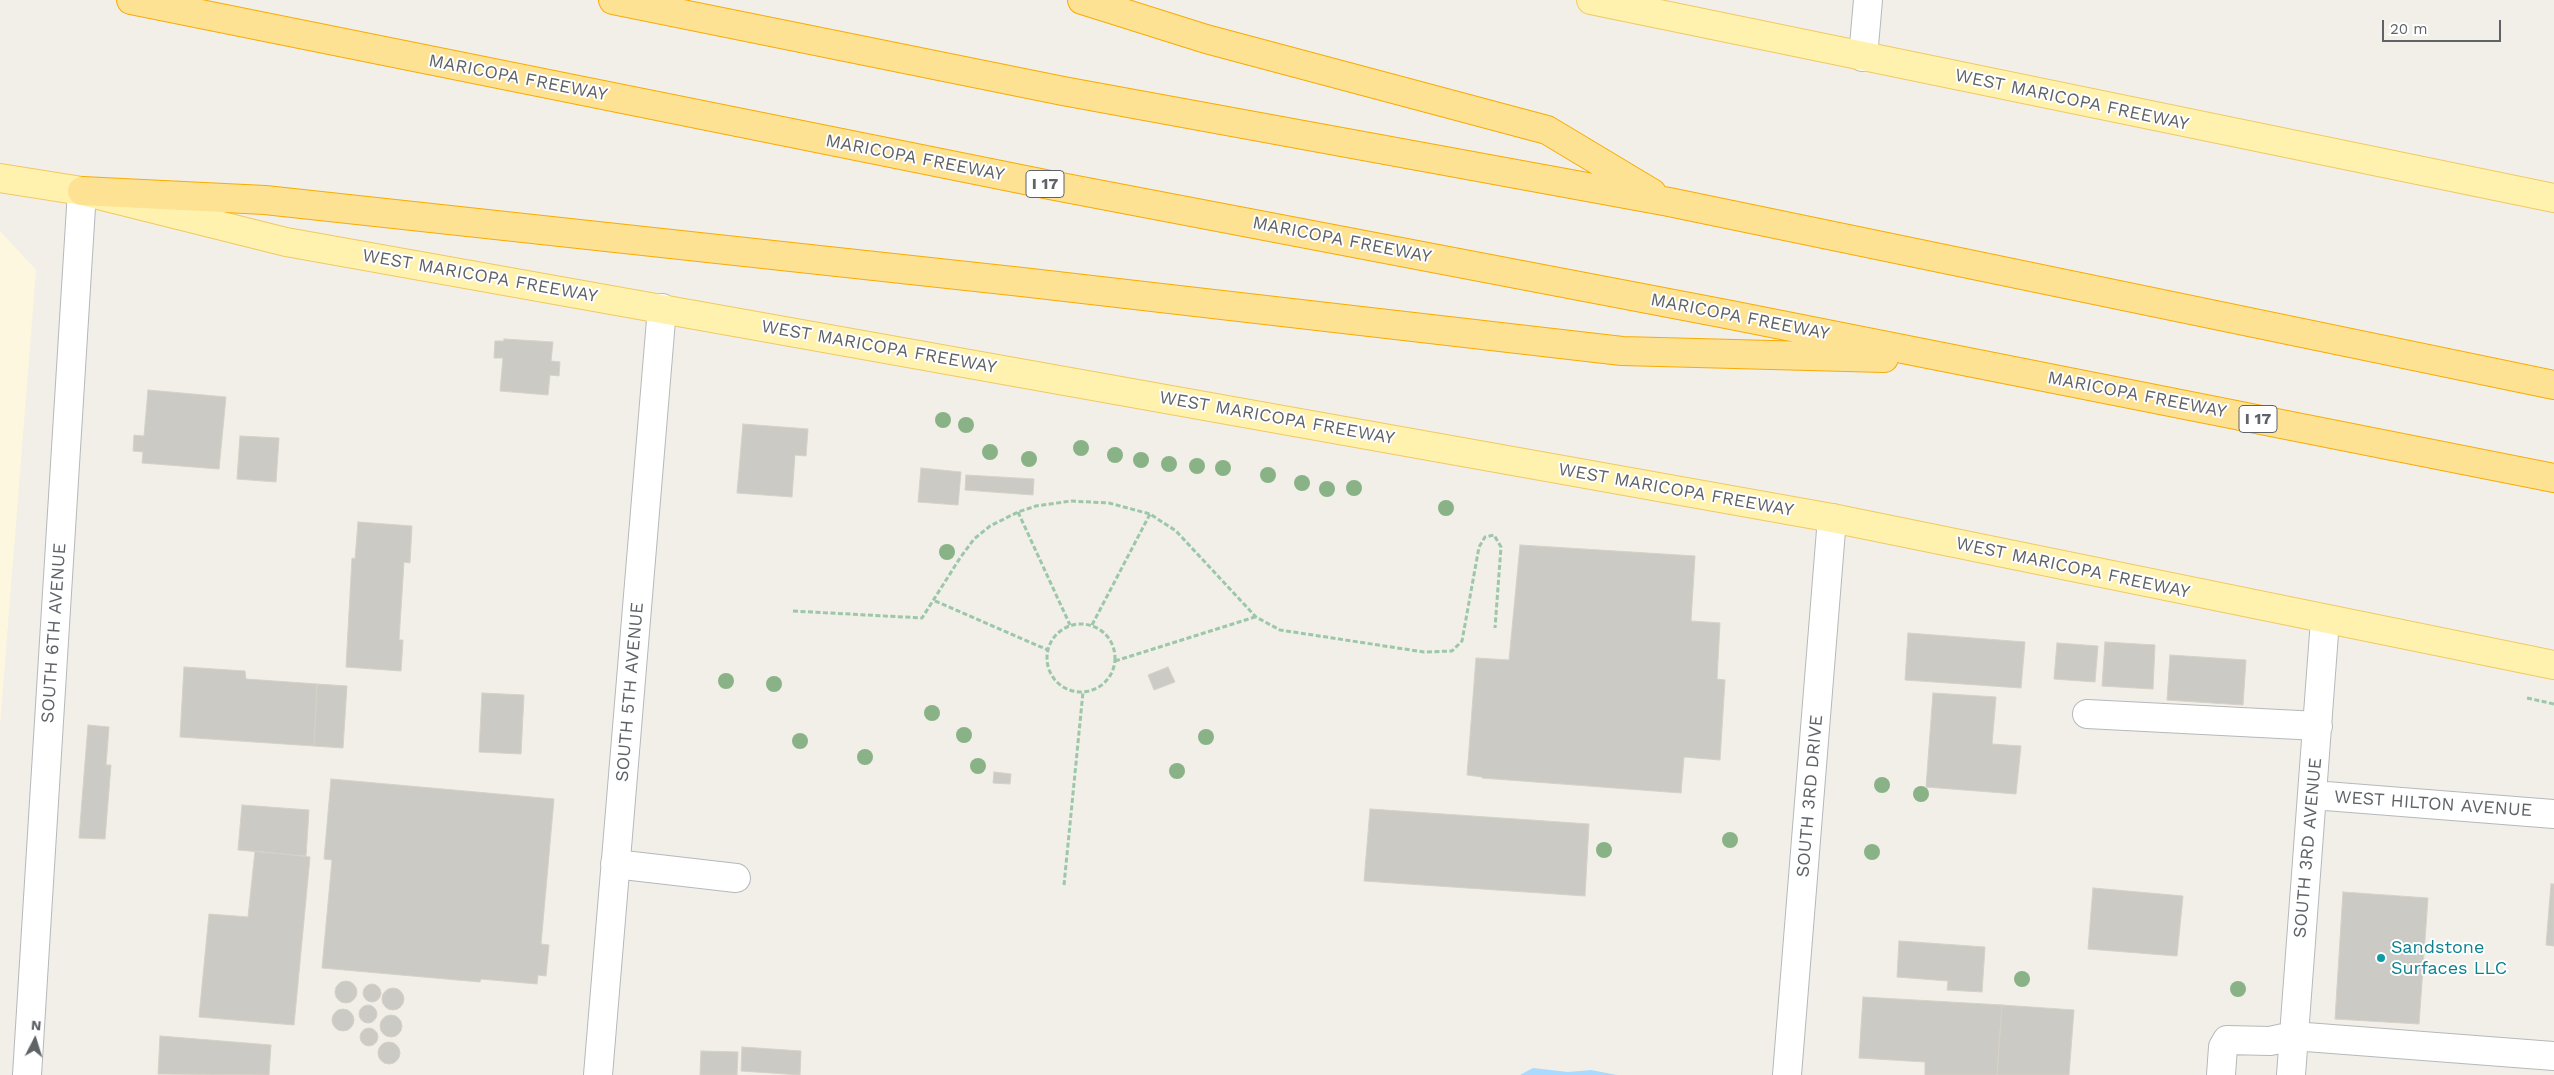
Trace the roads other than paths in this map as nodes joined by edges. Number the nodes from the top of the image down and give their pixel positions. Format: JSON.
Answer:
{"nodes":[{"id":1,"x":131,"y":0,"type":"edge"},
{"id":2,"x":613,"y":0,"type":"edge"},
{"id":3,"x":1082,"y":0,"type":"edge"},
{"id":4,"x":1591,"y":0,"type":"edge"},
{"id":5,"x":1868,"y":0,"type":"edge"},
{"id":6,"x":1863,"y":57,"type":"junction"},
{"id":7,"x":0,"y":178,"type":"edge"},
{"id":8,"x":82,"y":191,"type":"junction"},
{"id":9,"x":2554,"y":198,"type":"edge"},
{"id":10,"x":1669,"y":202,"type":"junction"},
{"id":11,"x":662,"y":308,"type":"junction"},
{"id":12,"x":1961,"y":360,"type":"junction"},
{"id":13,"x":2554,"y":384,"type":"edge"},
{"id":14,"x":2554,"y":478,"type":"edge"},
{"id":15,"x":1832,"y":518,"type":"junction"},
{"id":16,"x":2325,"y":620,"type":"junction"},
{"id":17,"x":2554,"y":665,"type":"edge"},
{"id":18,"x":2087,"y":714,"type":"dead end"},
{"id":19,"x":2318,"y":726,"type":"junction"},
{"id":20,"x":2313,"y":795,"type":"junction"},
{"id":21,"x":2554,"y":814,"type":"edge"},
{"id":22,"x":615,"y":864,"type":"junction"},
{"id":23,"x":736,"y":878,"type":"dead end"},
{"id":24,"x":2293,"y":1036,"type":"junction"},
{"id":25,"x":2554,"y":1056,"type":"edge"},
{"id":26,"x":27,"y":1075,"type":"edge"},
{"id":27,"x":598,"y":1075,"type":"edge"},
{"id":28,"x":1787,"y":1075,"type":"edge"},
{"id":29,"x":2221,"y":1075,"type":"edge"},
{"id":30,"x":2291,"y":1075,"type":"edge"}],
"edges":[{"from":1,"to":12,"type":"highway","name":"MARICOPA FREEWAY","number":"I 17"},
{"from":2,"to":10,"type":"highway"},
{"from":3,"to":10,"type":"highway"},
{"from":4,"to":6,"type":"main road","name":"WEST MARICOPA FREEWAY"},
{"from":5,"to":6,"type":"street"},
{"from":6,"to":9,"type":"main road","name":"WEST MARICOPA FREEWAY"},
{"from":7,"to":8,"type":"main road","name":"WEST MARICOPA FREEWAY"},
{"from":8,"to":11,"type":"main road","name":"WEST MARICOPA FREEWAY"},
{"from":8,"to":12,"type":"highway"},
{"from":8,"to":26,"type":"street","name":"SOUTH 6TH AVENUE"},
{"from":10,"to":13,"type":"highway"},
{"from":11,"to":15,"type":"main road","name":"WEST MARICOPA FREEWAY"},
{"from":11,"to":22,"type":"street","name":"SOUTH 5TH AVENUE"},
{"from":12,"to":14,"type":"highway","name":"MARICOPA FREEWAY","number":"I 17"},
{"from":15,"to":16,"type":"main road","name":"WEST MARICOPA FREEWAY"},
{"from":15,"to":28,"type":"street","name":"SOUTH 3RD DRIVE"},
{"from":16,"to":17,"type":"main road","name":"WEST MARICOPA FREEWAY"},
{"from":16,"to":19,"type":"street","name":"SOUTH 3RD AVENUE"},
{"from":18,"to":19,"type":"street"},
{"from":19,"to":20,"type":"street","name":"SOUTH 3RD AVENUE"},
{"from":20,"to":21,"type":"street","name":"WEST HILTON AVENUE"},
{"from":20,"to":24,"type":"street","name":"SOUTH 3RD AVENUE"},
{"from":22,"to":23,"type":"street"},
{"from":22,"to":27,"type":"street","name":"SOUTH 5TH AVENUE"},
{"from":24,"to":25,"type":"street"},
{"from":24,"to":29,"type":"street"},
{"from":24,"to":30,"type":"street","name":"SOUTH 3RD AVENUE"}]}
